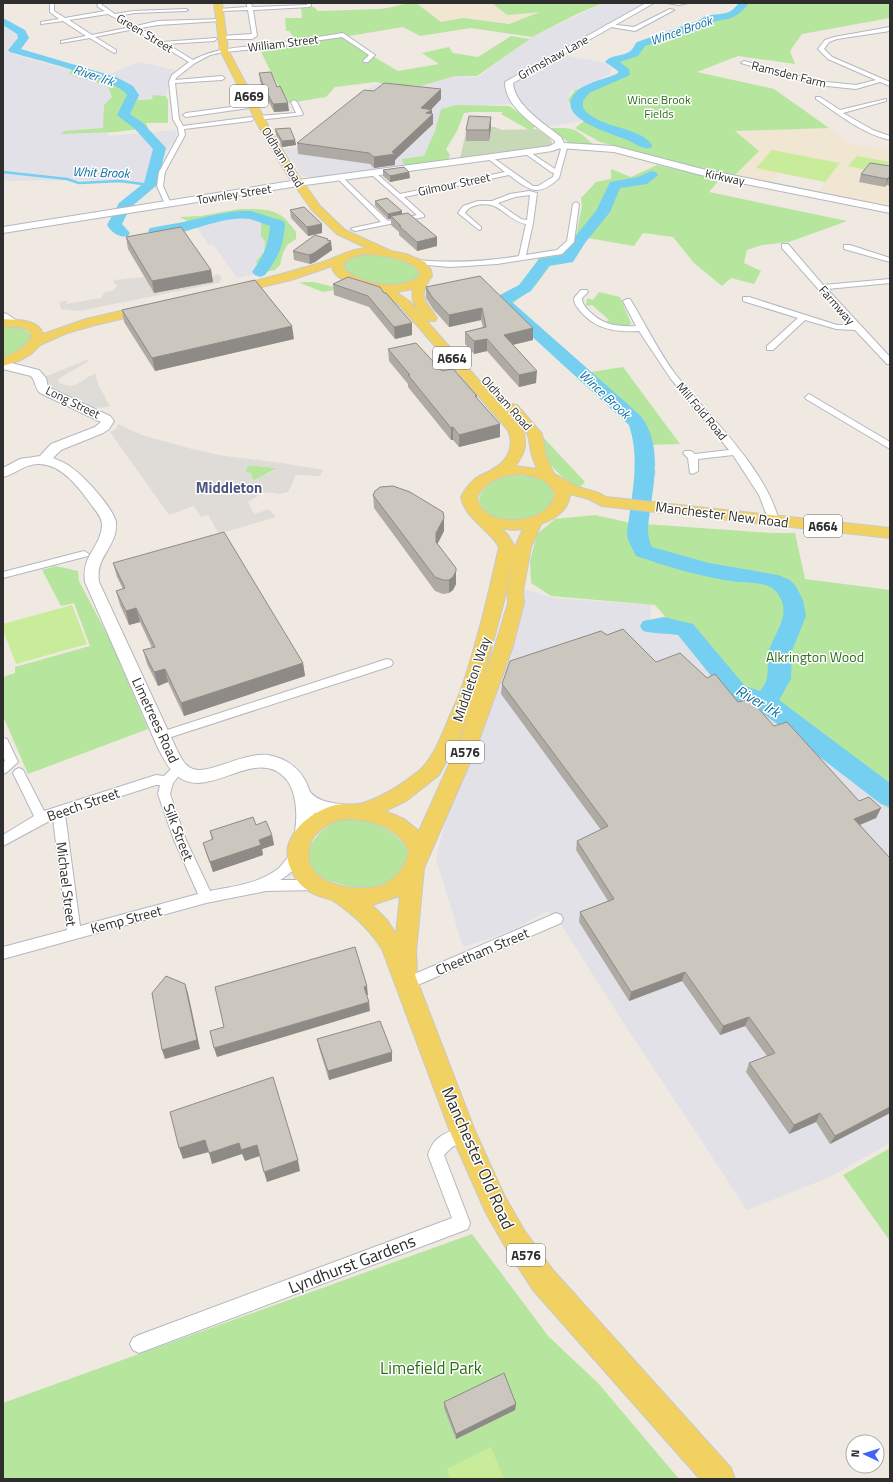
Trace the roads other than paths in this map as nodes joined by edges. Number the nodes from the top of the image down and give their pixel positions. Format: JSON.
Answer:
{"nodes":[{"id":1,"x":52,"y":3,"type":"edge"},
{"id":2,"x":99,"y":3,"type":"edge"},
{"id":3,"x":186,"y":3,"type":"edge"},
{"id":4,"x":309,"y":3,"type":"edge"},
{"id":5,"x":651,"y":3,"type":"edge"},
{"id":6,"x":669,"y":3,"type":"edge"},
{"id":7,"x":684,"y":4,"type":"edge"},
{"id":8,"x":250,"y":6,"type":"edge"},
{"id":9,"x":186,"y":10,"type":"junction"},
{"id":10,"x":219,"y":11,"type":"edge"},
{"id":11,"x":671,"y":11,"type":"dead end"},
{"id":12,"x":109,"y":12,"type":"junction"},
{"id":13,"x":116,"y":15,"type":"junction"},
{"id":14,"x":64,"y":20,"type":"junction"},
{"id":15,"x":186,"y":22,"type":"junction"},
{"id":16,"x":43,"y":24,"type":"dead end"},
{"id":17,"x":608,"y":26,"type":"junction"},
{"id":18,"x":138,"y":28,"type":"junction"},
{"id":19,"x":186,"y":28,"type":"dead end"},
{"id":20,"x":890,"y":29,"type":"edge"},
{"id":21,"x":186,"y":34,"type":"dead end"},
{"id":22,"x":92,"y":37,"type":"junction"},
{"id":23,"x":218,"y":39,"type":"junction"},
{"id":24,"x":186,"y":40,"type":"junction"},
{"id":25,"x":62,"y":42,"type":"dead end"},
{"id":26,"x":162,"y":43,"type":"junction"},
{"id":27,"x":224,"y":50,"type":"junction"},
{"id":28,"x":114,"y":51,"type":"dead end"},
{"id":29,"x":376,"y":61,"type":"dead end"},
{"id":30,"x":193,"y":62,"type":"junction"},
{"id":31,"x":744,"y":63,"type":"dead end"},
{"id":32,"x":204,"y":72,"type":"dead end"},
{"id":33,"x":890,"y":75,"type":"edge"},
{"id":34,"x":222,"y":78,"type":"dead end"},
{"id":35,"x":874,"y":78,"type":"junction"},
{"id":36,"x":206,"y":79,"type":"junction"},
{"id":37,"x":881,"y":80,"type":"junction"},
{"id":38,"x":172,"y":82,"type":"junction"},
{"id":39,"x":890,"y":84,"type":"edge"},
{"id":40,"x":818,"y":98,"type":"dead end"},
{"id":41,"x":884,"y":100,"type":"dead end"},
{"id":42,"x":294,"y":102,"type":"dead end"},
{"id":43,"x":254,"y":106,"type":"junction"},
{"id":44,"x":840,"y":112,"type":"junction"},
{"id":45,"x":186,"y":115,"type":"dead end"},
{"id":46,"x":255,"y":119,"type":"junction"},
{"id":47,"x":181,"y":128,"type":"junction"},
{"id":48,"x":890,"y":138,"type":"edge"},
{"id":49,"x":559,"y":146,"type":"junction"},
{"id":50,"x":526,"y":152,"type":"junction"},
{"id":51,"x":489,"y":157,"type":"junction"},
{"id":52,"x":558,"y":172,"type":"junction"},
{"id":53,"x":509,"y":173,"type":"junction"},
{"id":54,"x":374,"y":174,"type":"junction"},
{"id":55,"x":340,"y":178,"type":"junction"},
{"id":56,"x":298,"y":183,"type":"junction"},
{"id":57,"x":532,"y":190,"type":"junction"},
{"id":58,"x":399,"y":196,"type":"junction"},
{"id":59,"x":493,"y":203,"type":"junction"},
{"id":60,"x":168,"y":204,"type":"junction"},
{"id":61,"x":576,"y":204,"type":"dead end"},
{"id":62,"x":890,"y":210,"type":"edge"},
{"id":63,"x":386,"y":223,"type":"junction"},
{"id":64,"x":530,"y":223,"type":"junction"},
{"id":65,"x":479,"y":228,"type":"dead end"},
{"id":66,"x":355,"y":229,"type":"dead end"},
{"id":67,"x":3,"y":230,"type":"edge"},
{"id":68,"x":343,"y":233,"type":"junction"},
{"id":69,"x":785,"y":246,"type":"dead end"},
{"id":70,"x":847,"y":247,"type":"dead end"},
{"id":71,"x":386,"y":252,"type":"junction"},
{"id":72,"x":522,"y":257,"type":"junction"},
{"id":73,"x":342,"y":259,"type":"junction"},
{"id":74,"x":890,"y":260,"type":"edge"},
{"id":75,"x":416,"y":262,"type":"junction"},
{"id":76,"x":462,"y":264,"type":"junction"},
{"id":77,"x":429,"y":276,"type":"junction"},
{"id":78,"x":288,"y":277,"type":"junction"},
{"id":79,"x":360,"y":282,"type":"junction"},
{"id":80,"x":889,"y":283,"type":"edge"},
{"id":81,"x":375,"y":287,"type":"junction"},
{"id":82,"x":821,"y":287,"type":"junction"},
{"id":83,"x":584,"y":292,"type":"dead end"},
{"id":84,"x":220,"y":293,"type":"edge"},
{"id":85,"x":746,"y":299,"type":"dead end"},
{"id":86,"x":628,"y":301,"type":"dead end"},
{"id":87,"x":160,"y":306,"type":"edge"},
{"id":88,"x":804,"y":317,"type":"junction"},
{"id":89,"x":11,"y":321,"type":"edge"},
{"id":90,"x":79,"y":325,"type":"junction"},
{"id":91,"x":641,"y":328,"type":"junction"},
{"id":92,"x":857,"y":328,"type":"junction"},
{"id":93,"x":36,"y":342,"type":"junction"},
{"id":94,"x":770,"y":348,"type":"dead end"},
{"id":95,"x":20,"y":356,"type":"junction"},
{"id":96,"x":890,"y":361,"type":"edge"},
{"id":97,"x":3,"y":364,"type":"edge"},
{"id":98,"x":22,"y":369,"type":"junction"},
{"id":99,"x":809,"y":397,"type":"dead end"},
{"id":100,"x":890,"y":446,"type":"edge"},
{"id":101,"x":736,"y":452,"type":"junction"},
{"id":102,"x":44,"y":460,"type":"junction"},
{"id":103,"x":693,"y":471,"type":"dead end"},
{"id":104,"x":3,"y":473,"type":"edge"},
{"id":105,"x":498,"y":473,"type":"junction"},
{"id":106,"x":550,"y":478,"type":"junction"},
{"id":107,"x":602,"y":501,"type":"junction"},
{"id":108,"x":478,"y":514,"type":"junction"},
{"id":109,"x":543,"y":518,"type":"junction"},
{"id":110,"x":774,"y":521,"type":"junction"},
{"id":111,"x":890,"y":533,"type":"edge"},
{"id":112,"x":89,"y":556,"type":"junction"},
{"id":113,"x":5,"y":571,"type":"edge"},
{"id":114,"x":386,"y":663,"type":"dead end"},
{"id":115,"x":162,"y":736,"type":"junction"},
{"id":116,"x":3,"y":742,"type":"edge"},
{"id":117,"x":8,"y":766,"type":"edge"},
{"id":118,"x":178,"y":769,"type":"junction"},
{"id":119,"x":19,"y":773,"type":"dead end"},
{"id":120,"x":167,"y":781,"type":"junction"},
{"id":121,"x":303,"y":797,"type":"junction"},
{"id":122,"x":58,"y":811,"type":"junction"},
{"id":123,"x":342,"y":811,"type":"junction"},
{"id":124,"x":363,"y":812,"type":"junction"},
{"id":125,"x":41,"y":818,"type":"junction"},
{"id":126,"x":3,"y":841,"type":"edge"},
{"id":127,"x":300,"y":847,"type":"junction"},
{"id":128,"x":417,"y":861,"type":"junction"},
{"id":129,"x":315,"y":885,"type":"junction"},
{"id":130,"x":250,"y":888,"type":"junction"},
{"id":131,"x":343,"y":896,"type":"junction"},
{"id":132,"x":206,"y":897,"type":"junction"},
{"id":133,"x":556,"y":919,"type":"dead end"},
{"id":134,"x":74,"y":933,"type":"junction"},
{"id":135,"x":3,"y":953,"type":"edge"},
{"id":136,"x":408,"y":983,"type":"junction"},
{"id":137,"x":464,"y":1134,"type":"junction"},
{"id":138,"x":139,"y":1344,"type":"dead end"},
{"id":139,"x":720,"y":1479,"type":"edge"}],
"edges":[{"from":1,"to":14,"type":"street"},
{"from":2,"to":12,"type":"street","name":"Green Street"},
{"from":3,"to":9,"type":"street"},
{"from":4,"to":8,"type":"street"},
{"from":5,"to":17,"type":"main road","name":"Grimshaw Lane"},
{"from":6,"to":7,"type":"street"},
{"from":8,"to":10,"type":"street"},
{"from":8,"to":23,"type":"street"},
{"from":9,"to":13,"type":"street"},
{"from":9,"to":15,"type":"street"},
{"from":10,"to":15,"type":"street"},
{"from":10,"to":23,"type":"main road","name":"Oldham Road","number":"A669"},
{"from":11,"to":17,"type":"street"},
{"from":12,"to":13,"type":"street","name":"Green Street"},
{"from":12,"to":14,"type":"street"},
{"from":13,"to":18,"type":"street","name":"Green Street"},
{"from":14,"to":16,"type":"street"},
{"from":14,"to":22,"type":"street"},
{"from":15,"to":18,"type":"street"},
{"from":15,"to":19,"type":"street"},
{"from":17,"to":49,"type":"main road","name":"Grimshaw Lane"},
{"from":18,"to":22,"type":"street"},
{"from":18,"to":26,"type":"street","name":"Green Street"},
{"from":20,"to":35,"type":"street"},
{"from":21,"to":24,"type":"street"},
{"from":22,"to":25,"type":"street"},
{"from":22,"to":28,"type":"street"},
{"from":23,"to":24,"type":"street"},
{"from":23,"to":27,"type":"main road","name":"Oldham Road","number":"A669"},
{"from":24,"to":26,"type":"street"},
{"from":26,"to":30,"type":"street","name":"Green Street"},
{"from":27,"to":29,"type":"street","name":"William Street"},
{"from":27,"to":30,"type":"street","name":"William Street"},
{"from":27,"to":43,"type":"main road","name":"Oldham Road","number":"A669"},
{"from":30,"to":38,"type":"street","name":"William Street"},
{"from":31,"to":37,"type":"street","name":"Ramsden Farm"},
{"from":32,"to":36,"type":"street"},
{"from":33,"to":35,"type":"street"},
{"from":34,"to":36,"type":"street"},
{"from":35,"to":37,"type":"street"},
{"from":36,"to":38,"type":"street"},
{"from":37,"to":39,"type":"street"},
{"from":38,"to":47,"type":"street"},
{"from":40,"to":44,"type":"street"},
{"from":41,"to":44,"type":"street"},
{"from":42,"to":46,"type":"street"},
{"from":43,"to":45,"type":"street"},
{"from":43,"to":46,"type":"main road","name":"Oldham Road","number":"A669"},
{"from":44,"to":48,"type":"street"},
{"from":46,"to":47,"type":"street"},
{"from":46,"to":56,"type":"main road","name":"Oldham Road","number":"A669"},
{"from":47,"to":60,"type":"street"},
{"from":49,"to":50,"type":"main road","name":"Townley Street"},
{"from":49,"to":52,"type":"street"},
{"from":49,"to":62,"type":"main road","name":"Kirkway"},
{"from":50,"to":51,"type":"main road","name":"Townley Street"},
{"from":50,"to":52,"type":"street"},
{"from":51,"to":53,"type":"street"},
{"from":51,"to":54,"type":"main road","name":"Townley Street"},
{"from":52,"to":57,"type":"street"},
{"from":53,"to":57,"type":"street"},
{"from":53,"to":58,"type":"street","name":"Gilmour Street"},
{"from":54,"to":55,"type":"main road","name":"Townley Street"},
{"from":54,"to":58,"type":"street"},
{"from":55,"to":56,"type":"main road","name":"Townley Street"},
{"from":55,"to":63,"type":"street"},
{"from":56,"to":60,"type":"main road","name":"Townley Street"},
{"from":56,"to":68,"type":"main road","name":"Oldham Road","number":"A669"},
{"from":57,"to":59,"type":"street"},
{"from":57,"to":64,"type":"street"},
{"from":58,"to":63,"type":"street"},
{"from":59,"to":64,"type":"street"},
{"from":59,"to":65,"type":"street"},
{"from":60,"to":67,"type":"main road","name":"Townley Street"},
{"from":61,"to":72,"type":"street"},
{"from":63,"to":66,"type":"street"},
{"from":64,"to":72,"type":"street"},
{"from":68,"to":71,"type":"main road","name":"Oldham Road"},
{"from":68,"to":73,"type":"main road"},
{"from":69,"to":82,"type":"street","name":"Farmway"},
{"from":70,"to":74,"type":"street"},
{"from":71,"to":73,"type":"main road","number":"A664"},
{"from":71,"to":75,"type":"main road","number":"A664"},
{"from":72,"to":76,"type":"street"},
{"from":73,"to":78,"type":"main road","number":"A664"},
{"from":73,"to":79,"type":"main road","number":"A664"},
{"from":75,"to":76,"type":"street"},
{"from":75,"to":77,"type":"main road"},
{"from":76,"to":77,"type":"street"},
{"from":77,"to":81,"type":"main road","number":"A664"},
{"from":77,"to":106,"type":"main road","name":"Oldham Road","number":"A664"},
{"from":78,"to":79,"type":"main road","number":"A664"},
{"from":78,"to":84,"type":"main road","number":"A664"},
{"from":79,"to":81,"type":"main road","number":"A664"},
{"from":80,"to":82,"type":"street"},
{"from":81,"to":105,"type":"main road","name":"Oldham Road","number":"A664"},
{"from":82,"to":92,"type":"street","name":"Farmway"},
{"from":83,"to":91,"type":"street"},
{"from":85,"to":88,"type":"street"},
{"from":86,"to":91,"type":"street","name":"Mill Fold Road"},
{"from":87,"to":90,"type":"main road"},
{"from":88,"to":92,"type":"street"},
{"from":88,"to":94,"type":"street"},
{"from":89,"to":90,"type":"main road"},
{"from":89,"to":93,"type":"main road"},
{"from":90,"to":93,"type":"main road"},
{"from":91,"to":101,"type":"street","name":"Mill Fold Road"},
{"from":92,"to":96,"type":"street","name":"Farmway"},
{"from":93,"to":95,"type":"main road"},
{"from":95,"to":97,"type":"main road"},
{"from":95,"to":98,"type":"main road"},
{"from":97,"to":98,"type":"main road","name":"Long Street"},
{"from":98,"to":102,"type":"main road","name":"Long Street"},
{"from":99,"to":100,"type":"street"},
{"from":101,"to":103,"type":"street"},
{"from":101,"to":110,"type":"street","name":"Mill Fold Road"},
{"from":102,"to":104,"type":"main road"},
{"from":102,"to":112,"type":"main road"},
{"from":105,"to":106,"type":"main road","number":"A664"},
{"from":105,"to":108,"type":"main road","number":"A664"},
{"from":106,"to":107,"type":"main road","name":"Manchester New Road","number":"A664"},
{"from":106,"to":109,"type":"main road","number":"A664"},
{"from":107,"to":109,"type":"main road","name":"Manchester New Road","number":"A664"},
{"from":107,"to":110,"type":"main road","name":"Manchester New Road","number":"A664"},
{"from":108,"to":109,"type":"main road","number":"A664"},
{"from":108,"to":124,"type":"main road","name":"Middleton Way","number":"A576"},
{"from":109,"to":128,"type":"main road","name":"Middleton Way","number":"A576"},
{"from":110,"to":111,"type":"main road","name":"Manchester New Road","number":"A664"},
{"from":112,"to":113,"type":"street"},
{"from":112,"to":115,"type":"main road","name":"Limetrees Road"},
{"from":114,"to":115,"type":"street"},
{"from":115,"to":118,"type":"main road","name":"Limetrees Road"},
{"from":116,"to":117,"type":"street"},
{"from":118,"to":120,"type":"street"},
{"from":118,"to":121,"type":"main road","name":"Limetrees Road"},
{"from":119,"to":125,"type":"street"},
{"from":120,"to":122,"type":"street","name":"Beech Street"},
{"from":120,"to":132,"type":"street","name":"Silk Street"},
{"from":121,"to":123,"type":"main road"},
{"from":121,"to":127,"type":"main road","name":"Limetrees Road"},
{"from":122,"to":125,"type":"street","name":"Beech Street"},
{"from":122,"to":134,"type":"street","name":"Michael Street"},
{"from":123,"to":124,"type":"main road","number":"A576"},
{"from":123,"to":127,"type":"main road","number":"A576"},
{"from":124,"to":128,"type":"main road","number":"A576"},
{"from":125,"to":126,"type":"street","name":"Beech Street"},
{"from":127,"to":129,"type":"main road","number":"A576"},
{"from":127,"to":130,"type":"street","name":"Kemp Street"},
{"from":128,"to":131,"type":"main road","number":"A576"},
{"from":128,"to":136,"type":"main road","name":"Manchester Old Road","number":"A576"},
{"from":129,"to":130,"type":"street","name":"Kemp Street"},
{"from":129,"to":131,"type":"main road","number":"A576"},
{"from":130,"to":132,"type":"street","name":"Kemp Street"},
{"from":131,"to":136,"type":"main road","name":"Manchester Old Road","number":"A576"},
{"from":132,"to":134,"type":"street","name":"Kemp Street"},
{"from":133,"to":136,"type":"street","name":"Cheetham Street"},
{"from":134,"to":135,"type":"street","name":"Kemp Street"},
{"from":136,"to":137,"type":"main road","name":"Manchester Old Road","number":"A576"},
{"from":137,"to":138,"type":"street","name":"Lyndhurst Gardens"},
{"from":137,"to":139,"type":"main road","name":"Manchester Old Road","number":"A576"}]}
